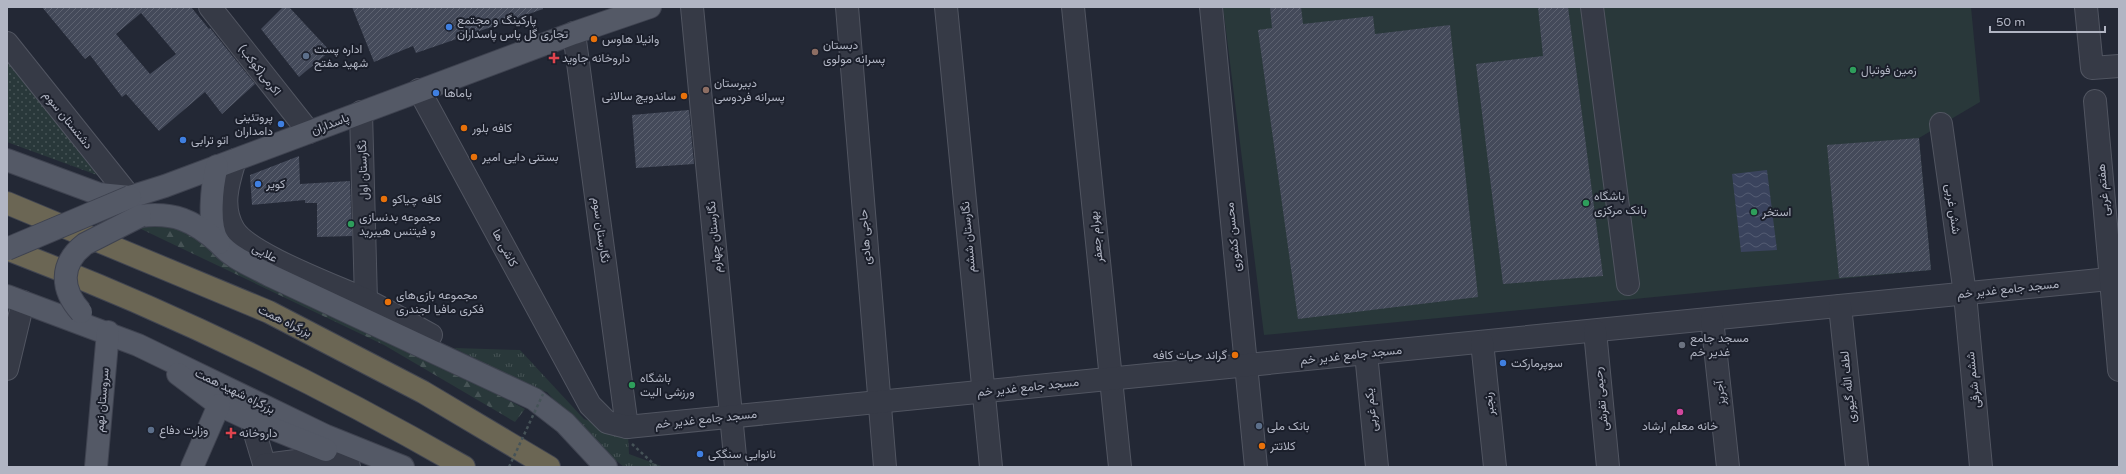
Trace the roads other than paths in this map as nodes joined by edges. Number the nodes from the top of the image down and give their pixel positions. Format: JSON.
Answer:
{"nodes":[{"id":1,"x":210,"y":7,"type":"edge"},
{"id":2,"x":650,"y":7,"type":"edge"},
{"id":3,"x":692,"y":7,"type":"edge"},
{"id":4,"x":847,"y":7,"type":"edge"},
{"id":5,"x":946,"y":7,"type":"edge"},
{"id":6,"x":1073,"y":7,"type":"edge"},
{"id":7,"x":1211,"y":7,"type":"edge"},
{"id":8,"x":1592,"y":7,"type":"edge"},
{"id":9,"x":2086,"y":7,"type":"edge"},
{"id":10,"x":574,"y":33,"type":"junction"},
{"id":11,"x":7,"y":43,"type":"edge"},
{"id":12,"x":2119,"y":66,"type":"edge"},
{"id":13,"x":419,"y":90,"type":"junction"},
{"id":14,"x":2095,"y":101,"type":"dead end"},
{"id":15,"x":361,"y":112,"type":"junction"},
{"id":16,"x":1941,"y":124,"type":"dead end"},
{"id":17,"x":309,"y":132,"type":"junction"},
{"id":18,"x":7,"y":160,"type":"edge"},
{"id":19,"x":226,"y":163,"type":"junction"},
{"id":20,"x":130,"y":196,"type":"junction"},
{"id":21,"x":7,"y":203,"type":"edge"},
{"id":22,"x":219,"y":242,"type":"junction"},
{"id":23,"x":7,"y":249,"type":"edge"},
{"id":24,"x":2115,"y":279,"type":"edge"},
{"id":25,"x":1628,"y":284,"type":"dead end"},
{"id":26,"x":1965,"y":294,"type":"junction"},
{"id":27,"x":15,"y":299,"type":"edge"},
{"id":28,"x":366,"y":300,"type":"junction"},
{"id":29,"x":1840,"y":306,"type":"junction"},
{"id":30,"x":74,"y":315,"type":"junction"},
{"id":31,"x":1712,"y":319,"type":"junction"},
{"id":32,"x":1595,"y":331,"type":"junction"},
{"id":33,"x":108,"y":332,"type":"junction"},
{"id":34,"x":430,"y":335,"type":"dead end"},
{"id":35,"x":1482,"y":342,"type":"junction"},
{"id":36,"x":138,"y":345,"type":"junction"},
{"id":37,"x":1366,"y":353,"type":"junction"},
{"id":38,"x":177,"y":362,"type":"junction"},
{"id":39,"x":1246,"y":365,"type":"junction"},
{"id":40,"x":7,"y":369,"type":"edge"},
{"id":41,"x":2119,"y":370,"type":"edge"},
{"id":42,"x":1111,"y":379,"type":"junction"},
{"id":43,"x":983,"y":392,"type":"junction"},
{"id":44,"x":878,"y":402,"type":"junction"},
{"id":45,"x":219,"y":405,"type":"junction"},
{"id":46,"x":590,"y":405,"type":"joint"},
{"id":47,"x":731,"y":417,"type":"junction"},
{"id":48,"x":251,"y":420,"type":"junction"},
{"id":49,"x":627,"y":427,"type":"junction"},
{"id":50,"x":397,"y":465,"type":"edge"},
{"id":51,"x":266,"y":466,"type":"edge"},
{"id":52,"x":96,"y":467,"type":"edge"},
{"id":53,"x":192,"y":467,"type":"edge"},
{"id":54,"x":349,"y":467,"type":"edge"},
{"id":55,"x":464,"y":467,"type":"edge"},
{"id":56,"x":549,"y":467,"type":"edge"},
{"id":57,"x":606,"y":467,"type":"edge"},
{"id":58,"x":736,"y":467,"type":"edge"},
{"id":59,"x":884,"y":467,"type":"edge"},
{"id":60,"x":991,"y":467,"type":"edge"},
{"id":61,"x":1120,"y":467,"type":"edge"},
{"id":62,"x":1256,"y":467,"type":"edge"},
{"id":63,"x":1377,"y":467,"type":"edge"},
{"id":64,"x":1495,"y":467,"type":"edge"},
{"id":65,"x":1608,"y":467,"type":"edge"},
{"id":66,"x":1728,"y":467,"type":"edge"},
{"id":67,"x":1856,"y":467,"type":"edge"},
{"id":68,"x":1981,"y":467,"type":"edge"}],
"edges":[{"from":1,"to":17,"type":"street","name":"اکرمی(کوکب)"},
{"from":2,"to":10,"type":"main road","name":"پاسداران"},
{"from":3,"to":47,"type":"street","name":"نگارستان چهارم"},
{"from":4,"to":44,"type":"street","name":"حاجی هادی"},
{"from":5,"to":43,"type":"street","name":"نگارستان ششم"},
{"from":6,"to":42,"type":"street","name":"بهرام جعفر"},
{"from":7,"to":39,"type":"street","name":"محسن کشوری"},
{"from":8,"to":25,"type":"street"},
{"from":9,"to":12,"type":"street"},
{"from":10,"to":13,"type":"main road","name":"پاسداران"},
{"from":10,"to":49,"type":"street","name":"نگارستان سوم"},
{"from":11,"to":20,"type":"street","name":"دشتستان سوم"},
{"from":13,"to":15,"type":"main road","name":"پاسداران"},
{"from":13,"to":46,"type":"street","name":"کاشی ها"},
{"from":14,"to":24,"type":"street","name":"هفتم غربی"},
{"from":15,"to":17,"type":"main road","name":"پاسداران"},
{"from":15,"to":28,"type":"street","name":"نگارستان اول"},
{"from":16,"to":26,"type":"street","name":"شش غربی"},
{"from":17,"to":19,"type":"main road","name":"پاسداران"},
{"from":18,"to":20,"type":"main road","name":"پاسداران"},
{"from":19,"to":20,"type":"main road","name":"پاسداران"},
{"from":19,"to":22,"type":"main road"},
{"from":19,"to":28,"type":"street","name":"علایی"},
{"from":20,"to":23,"type":"main road","bridge":true},
{"from":21,"to":56,"type":"highway","name":"بزرگراه همت"},
{"from":22,"to":30,"type":"main road","bridge":true},
{"from":22,"to":57,"type":"main road"},
{"from":23,"to":55,"type":"highway"},
{"from":24,"to":26,"type":"street","name":"مسجد جامع غدیر خم"},
{"from":24,"to":41,"type":"street","name":"هفتم غربی"},
{"from":26,"to":29,"type":"street","name":"مسجد جامع غدیر خم"},
{"from":26,"to":68,"type":"street","name":"ششم شرقی"},
{"from":27,"to":30,"type":"main road"},
{"from":27,"to":40,"type":"street"},
{"from":28,"to":34,"type":"street","name":"علایی"},
{"from":29,"to":31,"type":"street","name":"مسجد جامع غدیر خم"},
{"from":29,"to":67,"type":"street","name":"لطف الله گیوری"},
{"from":30,"to":33,"type":"main road","name":"بزرگراه شهید همت"},
{"from":30,"to":38,"type":"main road"},
{"from":31,"to":32,"type":"street","name":"مسجد جامع غدیر خم"},
{"from":31,"to":66,"type":"street","name":"آجرپز"},
{"from":32,"to":35,"type":"street","name":"مسجد جامع غدیر خم"},
{"from":32,"to":65,"type":"street","name":"رحیمی تفرشی"},
{"from":33,"to":36,"type":"main road","name":"بزرگراه شهید همت"},
{"from":33,"to":52,"type":"main road","name":"سروستان نهم"},
{"from":35,"to":37,"type":"street","name":"مسجد جامع غدیر خم"},
{"from":35,"to":64,"type":"street","name":"رنجبر"},
{"from":36,"to":38,"type":"main road","name":"بزرگراه شهید همت"},
{"from":36,"to":45,"type":"main road"},
{"from":37,"to":39,"type":"street","name":"مسجد جامع غدیر خم"},
{"from":37,"to":63,"type":"street","name":"یکم غربی"},
{"from":38,"to":50,"type":"main road","name":"بزرگراه شهید همت"},
{"from":39,"to":42,"type":"street","name":"مسجد جامع غدیر خم"},
{"from":39,"to":62,"type":"street","name":"محسن کشوری"},
{"from":42,"to":43,"type":"street","name":"مسجد جامع غدیر خم"},
{"from":42,"to":61,"type":"street","name":"بهرام جعفر"},
{"from":43,"to":44,"type":"street","name":"مسجد جامع غدیر خم"},
{"from":43,"to":60,"type":"street","name":"نگارستان ششم"},
{"from":44,"to":47,"type":"street","name":"مسجد جامع غدیر خم"},
{"from":44,"to":59,"type":"street","name":"حاجی هادی"},
{"from":45,"to":48,"type":"main road"},
{"from":45,"to":53,"type":"main road"},
{"from":46,"to":49,"type":"street","name":"مسجد جامع غدیر خم"},
{"from":47,"to":49,"type":"street","name":"مسجد جامع غدیر خم"},
{"from":47,"to":58,"type":"street","name":"نگارستان چهارم"},
{"from":48,"to":50,"type":"main road"},
{"from":48,"to":51,"type":"street"},
{"from":51,"to":54,"type":"street"}]}
